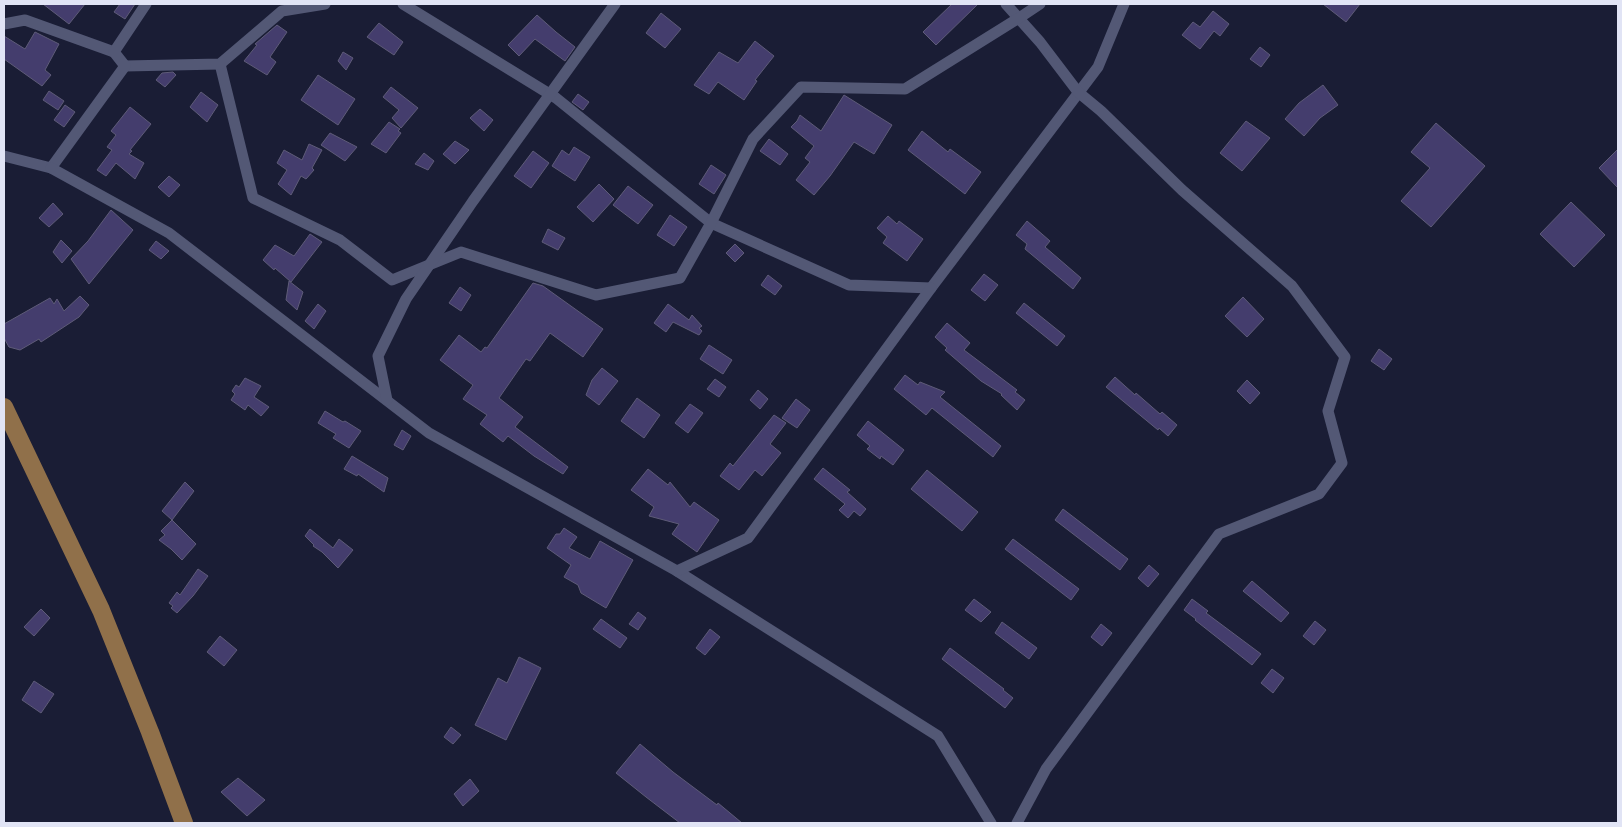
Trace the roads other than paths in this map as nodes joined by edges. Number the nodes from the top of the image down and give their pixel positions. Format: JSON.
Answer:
{"nodes":[{"id":1,"x":146,"y":4,"type":"edge"},
{"id":2,"x":325,"y":4,"type":"edge"},
{"id":3,"x":403,"y":4,"type":"edge"},
{"id":4,"x":615,"y":4,"type":"edge"},
{"id":5,"x":1006,"y":4,"type":"edge"},
{"id":6,"x":1040,"y":4,"type":"edge"},
{"id":7,"x":1124,"y":4,"type":"edge"},
{"id":8,"x":1019,"y":18,"type":"junction"},
{"id":9,"x":4,"y":24,"type":"edge"},
{"id":10,"x":114,"y":52,"type":"junction"},
{"id":11,"x":220,"y":64,"type":"junction"},
{"id":12,"x":125,"y":66,"type":"junction"},
{"id":13,"x":1078,"y":92,"type":"junction"},
{"id":14,"x":550,"y":94,"type":"junction"},
{"id":15,"x":4,"y":156,"type":"edge"},
{"id":16,"x":51,"y":168,"type":"junction"},
{"id":17,"x":710,"y":223,"type":"junction"},
{"id":18,"x":430,"y":265,"type":"junction"},
{"id":19,"x":931,"y":288,"type":"junction"},
{"id":20,"x":387,"y":400,"type":"junction"},
{"id":21,"x":4,"y":407,"type":"edge"},
{"id":22,"x":677,"y":571,"type":"junction"},
{"id":23,"x":184,"y":823,"type":"edge"},
{"id":24,"x":991,"y":823,"type":"edge"},
{"id":25,"x":1017,"y":823,"type":"edge"}],
"edges":[{"from":1,"to":10,"type":"street"},
{"from":2,"to":11,"type":"street"},
{"from":3,"to":14,"type":"street"},
{"from":4,"to":14,"type":"street"},
{"from":5,"to":8,"type":"street"},
{"from":6,"to":8,"type":"street"},
{"from":7,"to":13,"type":"street"},
{"from":8,"to":13,"type":"street"},
{"from":8,"to":17,"type":"street"},
{"from":9,"to":10,"type":"street"},
{"from":10,"to":12,"type":"street"},
{"from":11,"to":12,"type":"street"},
{"from":11,"to":18,"type":"street"},
{"from":12,"to":16,"type":"street"},
{"from":13,"to":19,"type":"street"},
{"from":13,"to":25,"type":"street"},
{"from":14,"to":17,"type":"street"},
{"from":14,"to":18,"type":"street"},
{"from":15,"to":16,"type":"street"},
{"from":16,"to":20,"type":"street"},
{"from":17,"to":18,"type":"street"},
{"from":17,"to":19,"type":"street"},
{"from":18,"to":20,"type":"street"},
{"from":19,"to":22,"type":"street"},
{"from":20,"to":22,"type":"street"},
{"from":21,"to":23,"type":"main road"},
{"from":22,"to":24,"type":"street"}]}
